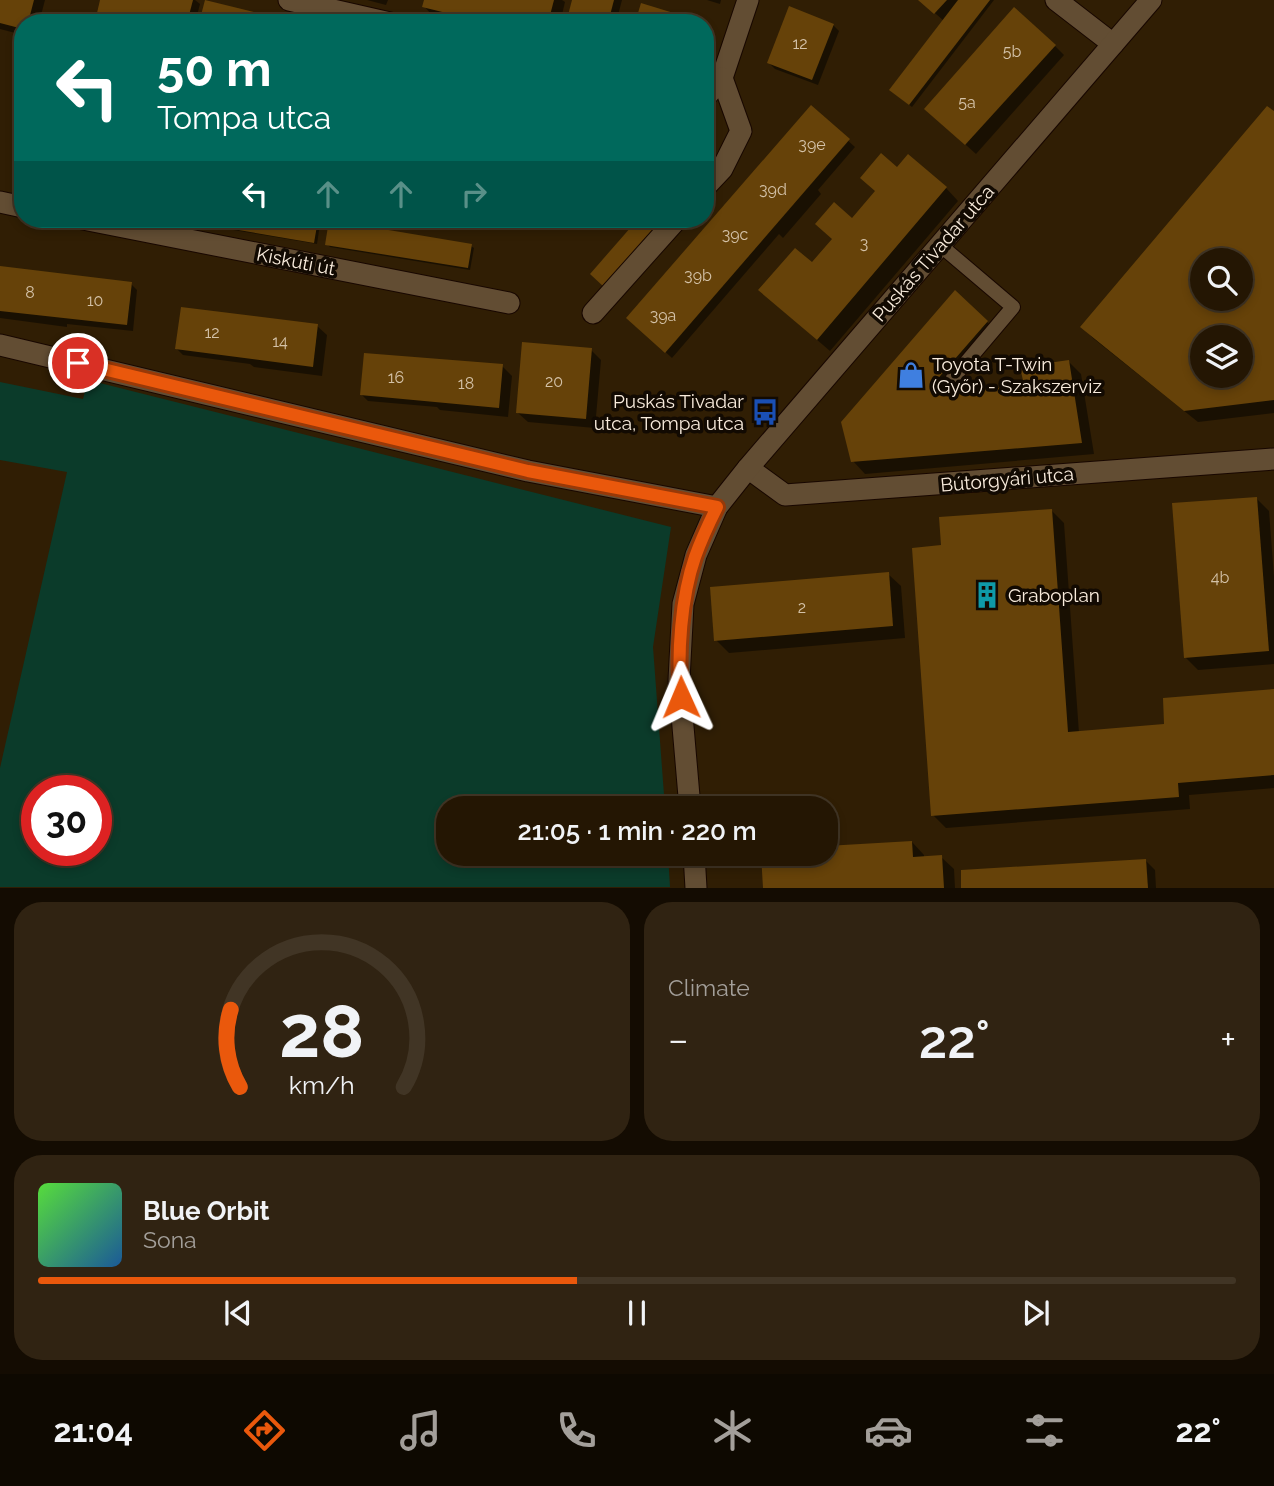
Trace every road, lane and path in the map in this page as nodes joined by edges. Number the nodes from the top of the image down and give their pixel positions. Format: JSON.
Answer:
{"nodes":[{"id":1,"x":289,"y":0,"type":"edge"},
{"id":2,"x":748,"y":0,"type":"edge"},
{"id":3,"x":1056,"y":0,"type":"edge"},
{"id":4,"x":1151,"y":0,"type":"edge"},
{"id":5,"x":350,"y":14,"type":"edge"},
{"id":6,"x":1113,"y":44,"type":"junction"},
{"id":7,"x":714,"y":83,"type":"edge"},
{"id":8,"x":714,"y":91,"type":"edge"},
{"id":9,"x":714,"y":177,"type":"edge"},
{"id":10,"x":129,"y":228,"type":"edge"},
{"id":11,"x":669,"y":228,"type":"edge"},
{"id":12,"x":940,"y":244,"type":"junction"},
{"id":13,"x":509,"y":303,"type":"dead end"},
{"id":14,"x":593,"y":313,"type":"dead end"},
{"id":15,"x":0,"y":345,"type":"edge"},
{"id":16,"x":953,"y":379,"type":"dead end"},
{"id":17,"x":1274,"y":459,"type":"edge"},
{"id":18,"x":748,"y":468,"type":"junction"},
{"id":19,"x":717,"y":507,"type":"junction"},
{"id":20,"x":689,"y":796,"type":"edge"},
{"id":21,"x":695,"y":866,"type":"edge"},
{"id":22,"x":696,"y":887,"type":"edge"}],
"edges":[{"from":1,"to":5,"type":"street"},
{"from":2,"to":7,"type":"street"},
{"from":3,"to":6,"type":"street"},
{"from":4,"to":6,"type":"street","name":"Puskás Tivadar utca"},
{"from":6,"to":12,"type":"street","name":"Puskás Tivadar utca"},
{"from":8,"to":9,"type":"street"},
{"from":10,"to":13,"type":"street","name":"Kiskúti út"},
{"from":11,"to":14,"type":"street"},
{"from":12,"to":16,"type":"lane"},
{"from":12,"to":18,"type":"street","name":"Puskás Tivadar utca"},
{"from":15,"to":19,"type":"street"},
{"from":17,"to":18,"type":"street","name":"Bútorgyári utca"},
{"from":18,"to":19,"type":"street","name":"Puskás Tivadar utca"},
{"from":19,"to":20,"type":"street","name":"Puskás Tivadar utca"},
{"from":21,"to":22,"type":"street"}]}
